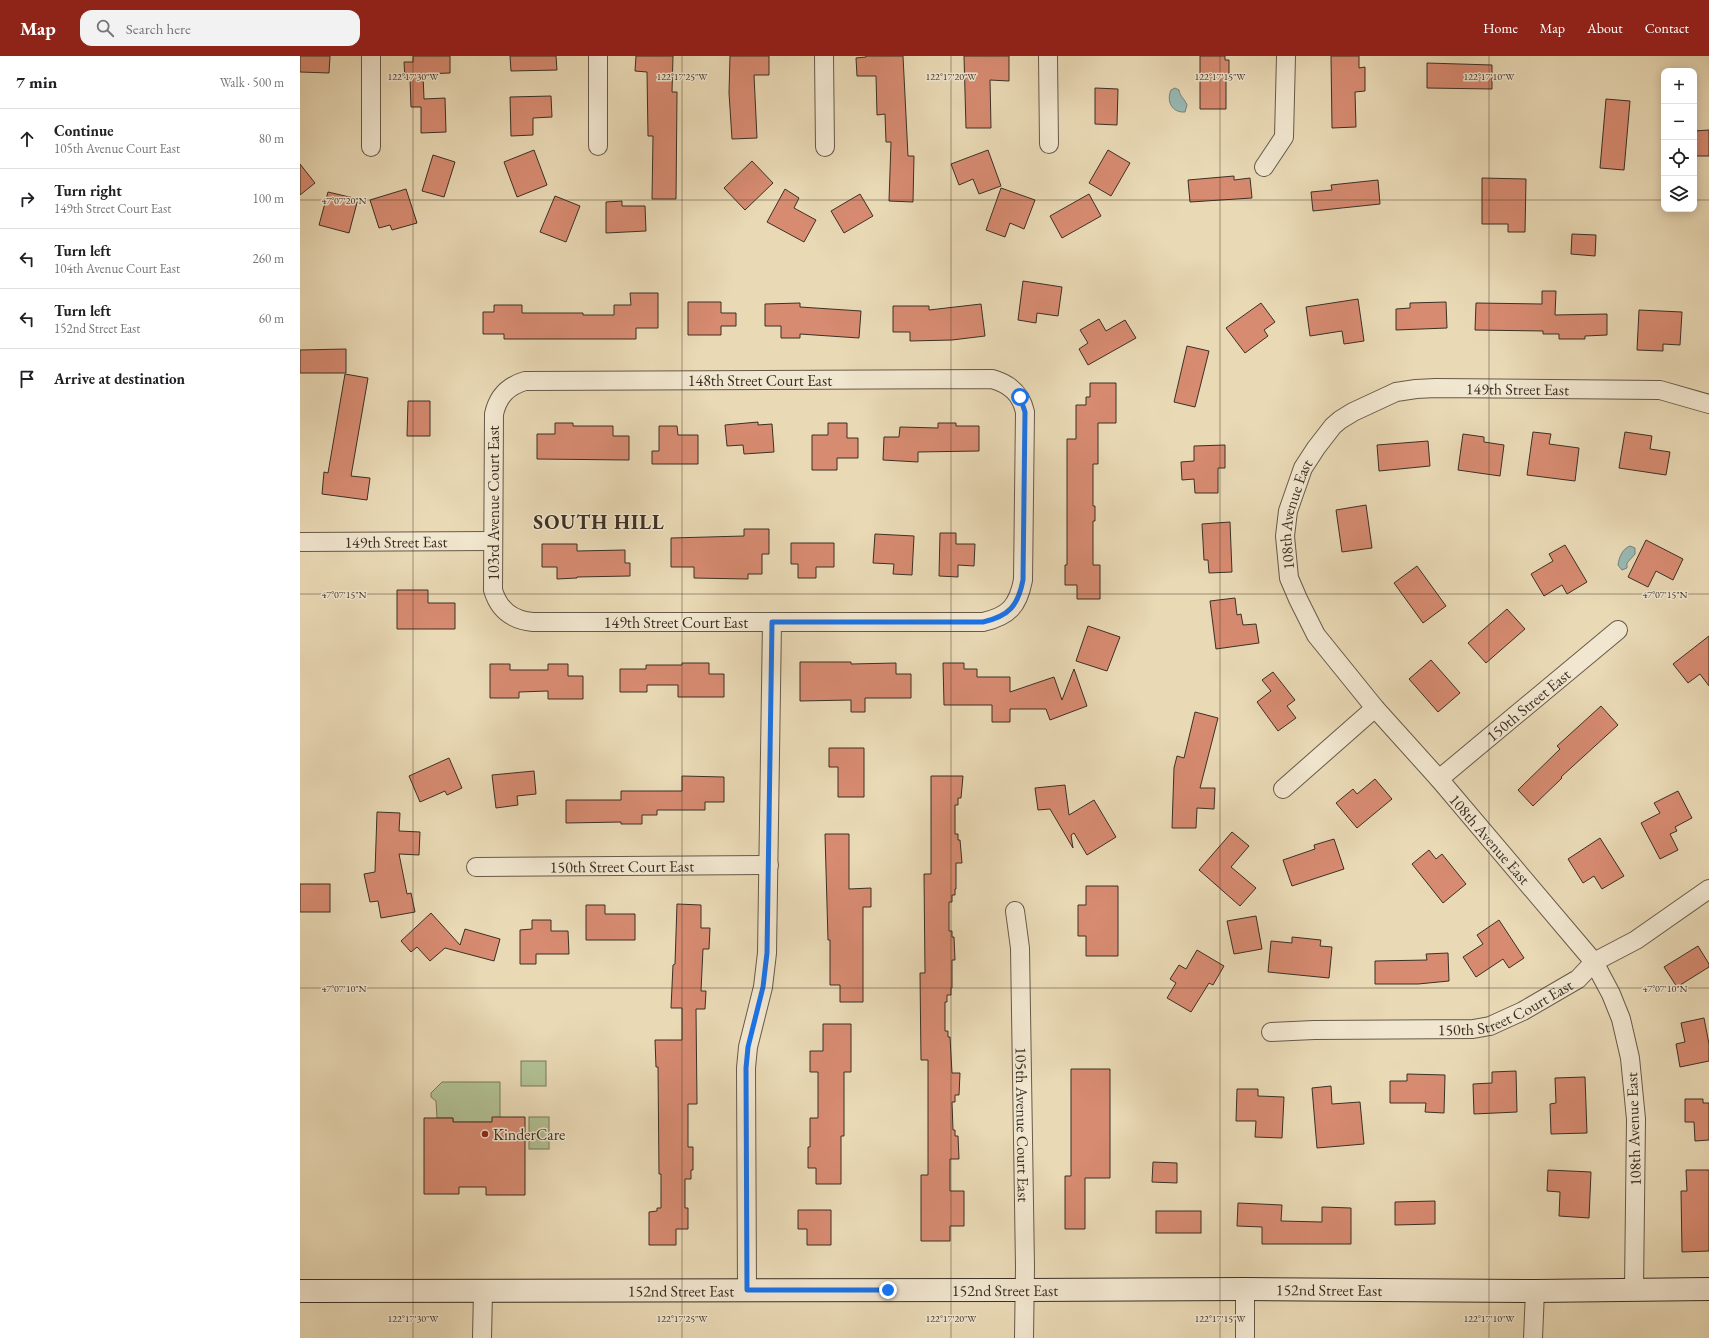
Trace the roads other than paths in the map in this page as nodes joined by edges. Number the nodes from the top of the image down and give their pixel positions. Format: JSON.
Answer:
{"nodes":[{"id":1,"x":371,"y":56,"type":"edge"},
{"id":2,"x":598,"y":56,"type":"edge"},
{"id":3,"x":824,"y":56,"type":"edge"},
{"id":4,"x":1048,"y":56,"type":"edge"},
{"id":5,"x":1286,"y":56,"type":"edge"},
{"id":6,"x":1049,"y":144,"type":"dead end"},
{"id":7,"x":598,"y":146,"type":"dead end"},
{"id":8,"x":371,"y":147,"type":"dead end"},
{"id":9,"x":825,"y":147,"type":"dead end"},
{"id":10,"x":1264,"y":167,"type":"dead end"},
{"id":11,"x":506,"y":390,"type":"joint"},
{"id":12,"x":1709,"y":404,"type":"edge"},
{"id":13,"x":1333,"y":426,"type":"joint"},
{"id":14,"x":493,"y":541,"type":"junction"},
{"id":15,"x":300,"y":542,"type":"edge"},
{"id":16,"x":1011,"y":609,"type":"joint"},
{"id":17,"x":508,"y":614,"type":"joint"},
{"id":18,"x":772,"y":622,"type":"junction"},
{"id":19,"x":1618,"y":630,"type":"dead end"},
{"id":20,"x":1375,"y":708,"type":"junction"},
{"id":21,"x":1439,"y":779,"type":"junction"},
{"id":22,"x":1283,"y":789,"type":"dead end"},
{"id":23,"x":769,"y":864,"type":"junction"},
{"id":24,"x":476,"y":867,"type":"dead end"},
{"id":25,"x":1709,"y":889,"type":"edge"},
{"id":26,"x":1015,"y":911,"type":"dead end"},
{"id":27,"x":1594,"y":962,"type":"junction"},
{"id":28,"x":1271,"y":1032,"type":"dead end"},
{"id":29,"x":1634,"y":1288,"type":"junction"},
{"id":30,"x":1245,"y":1289,"type":"junction"},
{"id":31,"x":1709,"y":1289,"type":"edge"},
{"id":32,"x":747,"y":1290,"type":"junction"},
{"id":33,"x":1024,"y":1290,"type":"junction"},
{"id":34,"x":300,"y":1291,"type":"edge"},
{"id":35,"x":483,"y":1291,"type":"junction"},
{"id":36,"x":1535,"y":1291,"type":"junction"},
{"id":37,"x":482,"y":1338,"type":"edge"},
{"id":38,"x":1024,"y":1338,"type":"edge"},
{"id":39,"x":1245,"y":1338,"type":"edge"},
{"id":40,"x":1533,"y":1338,"type":"edge"}],
"edges":[{"from":1,"to":8,"type":"street"},
{"from":2,"to":7,"type":"street"},
{"from":3,"to":9,"type":"street"},
{"from":4,"to":6,"type":"street"},
{"from":5,"to":10,"type":"street"},
{"from":11,"to":14,"type":"street","name":"103rd Avenue Court East"},
{"from":11,"to":16,"type":"street","name":"148th Street Court East"},
{"from":12,"to":13,"type":"street","name":"149th Street East"},
{"from":13,"to":20,"type":"street","name":"108th Avenue East"},
{"from":14,"to":15,"type":"street","name":"149th Street East"},
{"from":14,"to":17,"type":"street","name":"103rd Avenue Court East"},
{"from":16,"to":18,"type":"street","name":"149th Street Court East"},
{"from":17,"to":18,"type":"street","name":"149th Street Court East"},
{"from":18,"to":23,"type":"street"},
{"from":19,"to":21,"type":"street","name":"150th Street East"},
{"from":20,"to":21,"type":"street","name":"108th Avenue East"},
{"from":20,"to":22,"type":"street"},
{"from":21,"to":27,"type":"street","name":"108th Avenue East"},
{"from":23,"to":24,"type":"street","name":"150th Street Court East"},
{"from":23,"to":32,"type":"street"},
{"from":25,"to":27,"type":"street","name":"150th Street Court East"},
{"from":26,"to":33,"type":"street","name":"105th Avenue Court East"},
{"from":27,"to":28,"type":"street","name":"150th Street Court East"},
{"from":27,"to":29,"type":"street","name":"108th Avenue East"},
{"from":29,"to":31,"type":"main road","name":"152nd Street East"},
{"from":29,"to":36,"type":"main road","name":"152nd Street East"},
{"from":30,"to":33,"type":"main road","name":"152nd Street East"},
{"from":30,"to":36,"type":"main road","name":"152nd Street East"},
{"from":30,"to":39,"type":"street"},
{"from":32,"to":33,"type":"main road","name":"152nd Street East"},
{"from":32,"to":35,"type":"main road","name":"152nd Street East"},
{"from":33,"to":38,"type":"street","name":"105th Avenue Court East"},
{"from":34,"to":35,"type":"main road","name":"152nd Street East"},
{"from":35,"to":37,"type":"street"},
{"from":36,"to":40,"type":"street"}]}
